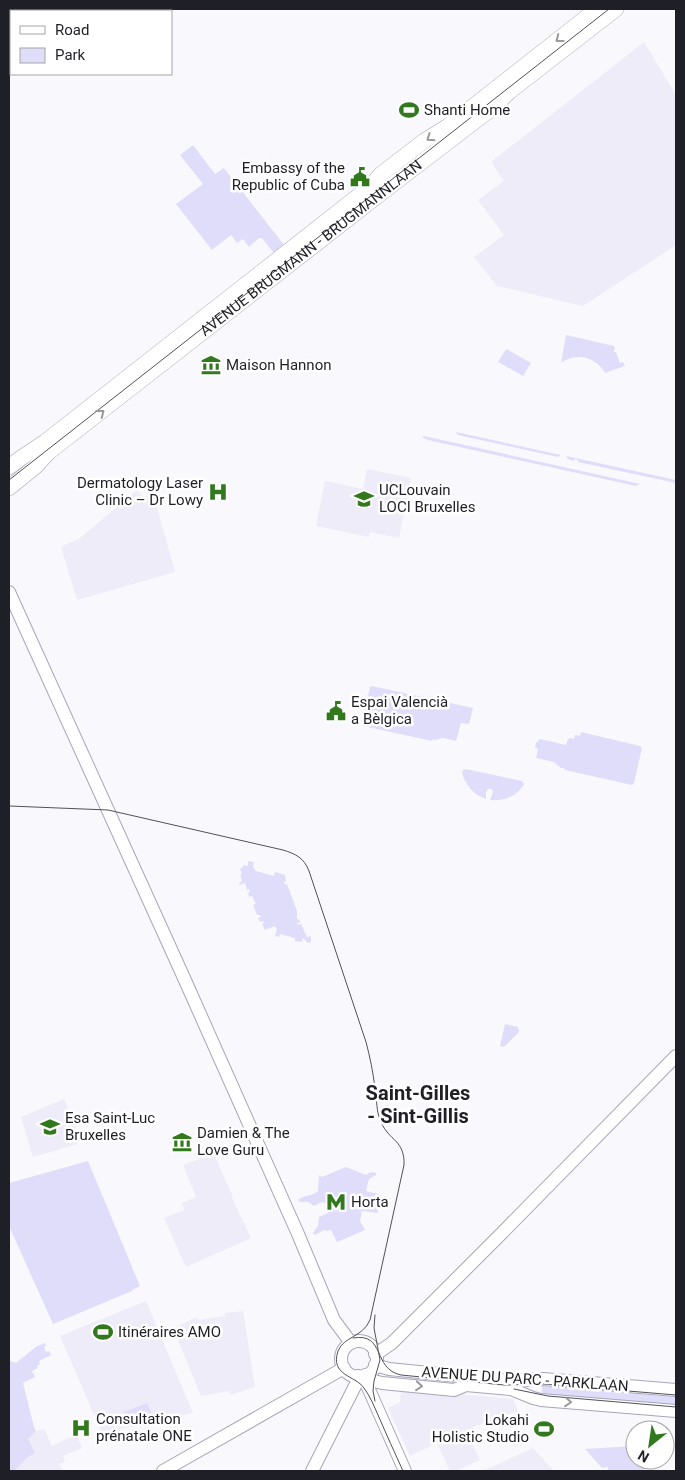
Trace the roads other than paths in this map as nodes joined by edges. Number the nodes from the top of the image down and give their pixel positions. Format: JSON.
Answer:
{"nodes":[{"id":1,"x":597,"y":9,"type":"edge"},
{"id":2,"x":616,"y":9,"type":"edge"},
{"id":3,"x":9,"y":467,"type":"edge"},
{"id":4,"x":9,"y":488,"type":"edge"},
{"id":5,"x":9,"y":592,"type":"edge"},
{"id":6,"x":676,"y":1056,"type":"edge"},
{"id":7,"x":350,"y":1343,"type":"junction"},
{"id":8,"x":375,"y":1359,"type":"junction"},
{"id":9,"x":344,"y":1368,"type":"junction"},
{"id":10,"x":362,"y":1376,"type":"junction"},
{"id":11,"x":676,"y":1390,"type":"edge"},
{"id":12,"x":676,"y":1411,"type":"edge"},
{"id":13,"x":163,"y":1471,"type":"edge"},
{"id":14,"x":312,"y":1471,"type":"edge"},
{"id":15,"x":405,"y":1471,"type":"edge"}],
"edges":[{"from":1,"to":3,"type":"main road","name":"AVENUE BRUGMANN - BRUGMANNLAAN","one_way":true},
{"from":4,"to":2,"type":"main road","name":"AVENUE BRUGMANN - BRUGMANNLAAN","one_way":true},
{"from":5,"to":7,"type":"main road"},
{"from":6,"to":8,"type":"main road"},
{"from":7,"to":8,"type":"main road"},
{"from":7,"to":9,"type":"main road"},
{"from":8,"to":10,"type":"main road"},
{"from":8,"to":11,"type":"main road","name":"AVENUE DU PARC - PARKLAAN"},
{"from":9,"to":10,"type":"main road"},
{"from":9,"to":13,"type":"main road"},
{"from":10,"to":12,"type":"main road","name":"AVENUE DU PARC - PARKLAAN","one_way":true},
{"from":10,"to":14,"type":"main road"},
{"from":10,"to":15,"type":"main road"}]}
